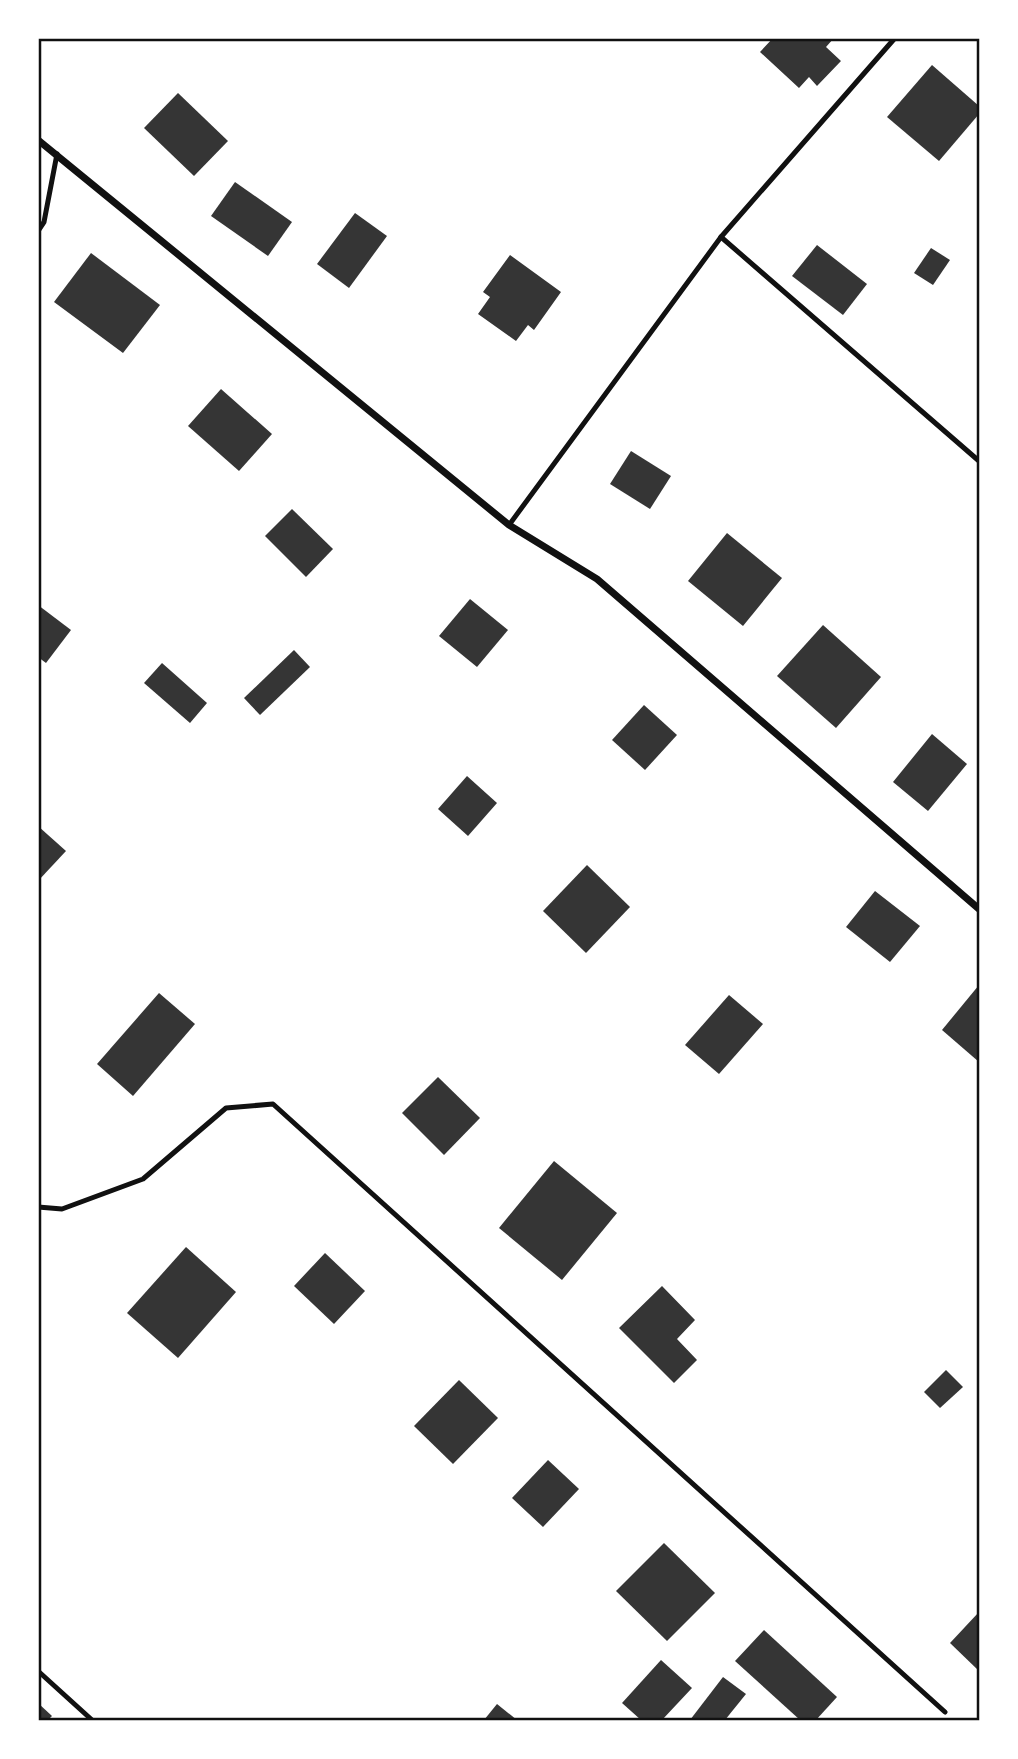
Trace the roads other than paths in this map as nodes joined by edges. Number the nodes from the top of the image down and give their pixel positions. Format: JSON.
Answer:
{"nodes":[{"id":1,"x":895,"y":38,"type":"edge"},
{"id":2,"x":38,"y":140,"type":"edge"},
{"id":3,"x":57,"y":154,"type":"junction"},
{"id":4,"x":38,"y":231,"type":"edge"},
{"id":5,"x":721,"y":237,"type":"junction"},
{"id":6,"x":979,"y":461,"type":"edge"},
{"id":7,"x":509,"y":525,"type":"junction"},
{"id":8,"x":979,"y":909,"type":"edge"},
{"id":9,"x":38,"y":1207,"type":"edge"},
{"id":10,"x":38,"y":1671,"type":"edge"},
{"id":11,"x":945,"y":1712,"type":"dead end"},
{"id":12,"x":92,"y":1720,"type":"edge"}],
"edges":[{"from":1,"to":5,"type":"lane"},
{"from":2,"to":3,"type":"street"},
{"from":3,"to":4,"type":"lane"},
{"from":3,"to":7,"type":"street"},
{"from":5,"to":6,"type":"lane"},
{"from":5,"to":7,"type":"lane"},
{"from":7,"to":8,"type":"street"},
{"from":9,"to":11,"type":"lane"},
{"from":10,"to":12,"type":"lane"}]}
